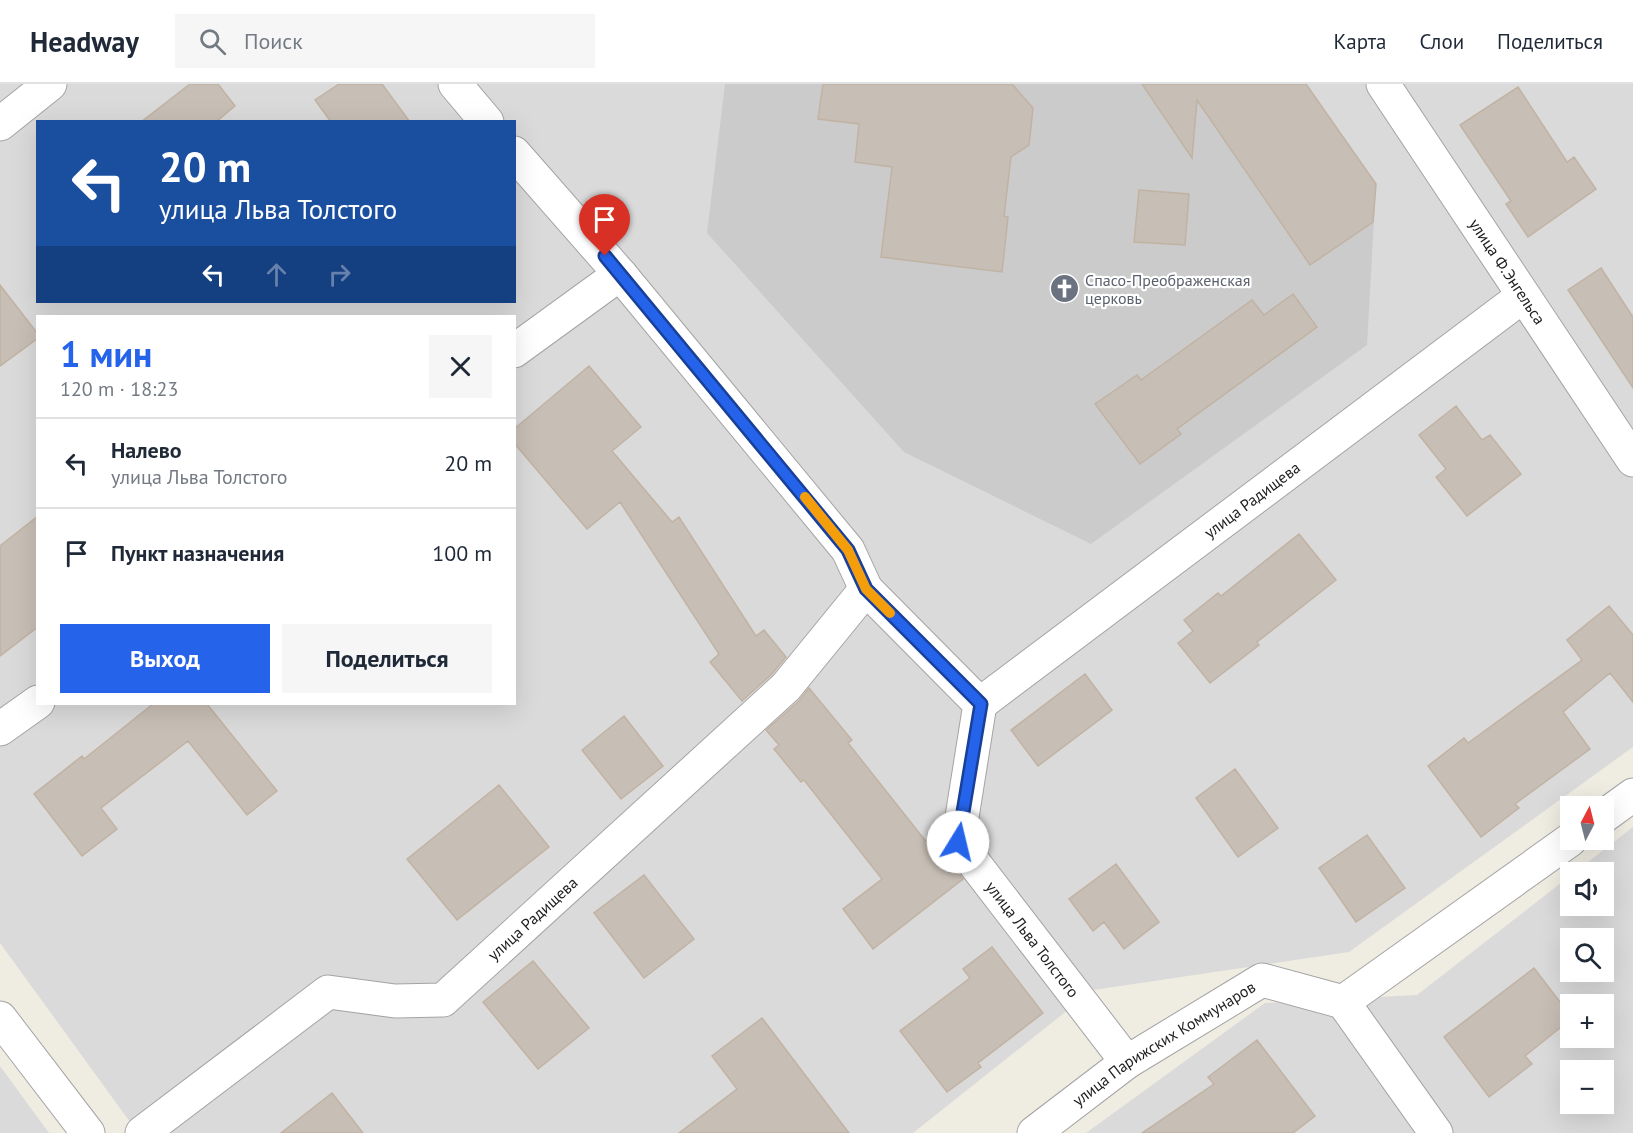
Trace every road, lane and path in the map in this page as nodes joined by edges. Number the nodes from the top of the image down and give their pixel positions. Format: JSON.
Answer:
{"nodes":[{"id":1,"x":50,"y":84,"type":"edge"},
{"id":2,"x":455,"y":84,"type":"edge"},
{"id":3,"x":1383,"y":84,"type":"edge"},
{"id":4,"x":485,"y":120,"type":"edge"},
{"id":5,"x":0,"y":124,"type":"edge"},
{"id":6,"x":516,"y":155,"type":"edge"},
{"id":7,"x":620,"y":273,"type":"junction"},
{"id":8,"x":1523,"y":296,"type":"junction"},
{"id":9,"x":516,"y":350,"type":"edge"},
{"id":10,"x":1624,"y":426,"type":"edge"},
{"id":11,"x":1633,"y":460,"type":"edge"},
{"id":12,"x":866,"y":589,"type":"junction"},
{"id":13,"x":36,"y":703,"type":"edge"},
{"id":14,"x":981,"y":704,"type":"junction"},
{"id":15,"x":0,"y":729,"type":"edge"},
{"id":16,"x":1633,"y":795,"type":"edge"},
{"id":17,"x":1614,"y":809,"type":"edge"},
{"id":18,"x":1560,"y":847,"type":"edge"},
{"id":19,"x":1343,"y":1002,"type":"junction"},
{"id":20,"x":0,"y":1018,"type":"edge"},
{"id":21,"x":1127,"y":1062,"type":"junction"},
{"id":22,"x":87,"y":1133,"type":"edge"},
{"id":23,"x":142,"y":1133,"type":"edge"},
{"id":24,"x":1034,"y":1133,"type":"edge"},
{"id":25,"x":1436,"y":1133,"type":"edge"}],
"edges":[{"from":1,"to":5,"type":"street"},
{"from":2,"to":4,"type":"street"},
{"from":3,"to":8,"type":"street","name":"улица Ф.Энгельса"},
{"from":6,"to":7,"type":"street"},
{"from":7,"to":9,"type":"street"},
{"from":7,"to":12,"type":"street"},
{"from":8,"to":10,"type":"street","name":"улица Ф.Энгельса"},
{"from":8,"to":14,"type":"street","name":"улица Радищева"},
{"from":10,"to":11,"type":"street","name":"улица Ф.Энгельса"},
{"from":12,"to":14,"type":"street"},
{"from":12,"to":23,"type":"street","name":"улица Радищева"},
{"from":13,"to":15,"type":"street"},
{"from":14,"to":21,"type":"street","name":"улица Льва Толстого"},
{"from":16,"to":17,"type":"street"},
{"from":18,"to":19,"type":"street"},
{"from":19,"to":21,"type":"street","name":"улица Парижских Коммунаров"},
{"from":19,"to":25,"type":"street"},
{"from":20,"to":22,"type":"street"},
{"from":21,"to":24,"type":"street","name":"улица Парижских Коммунаров"}]}
